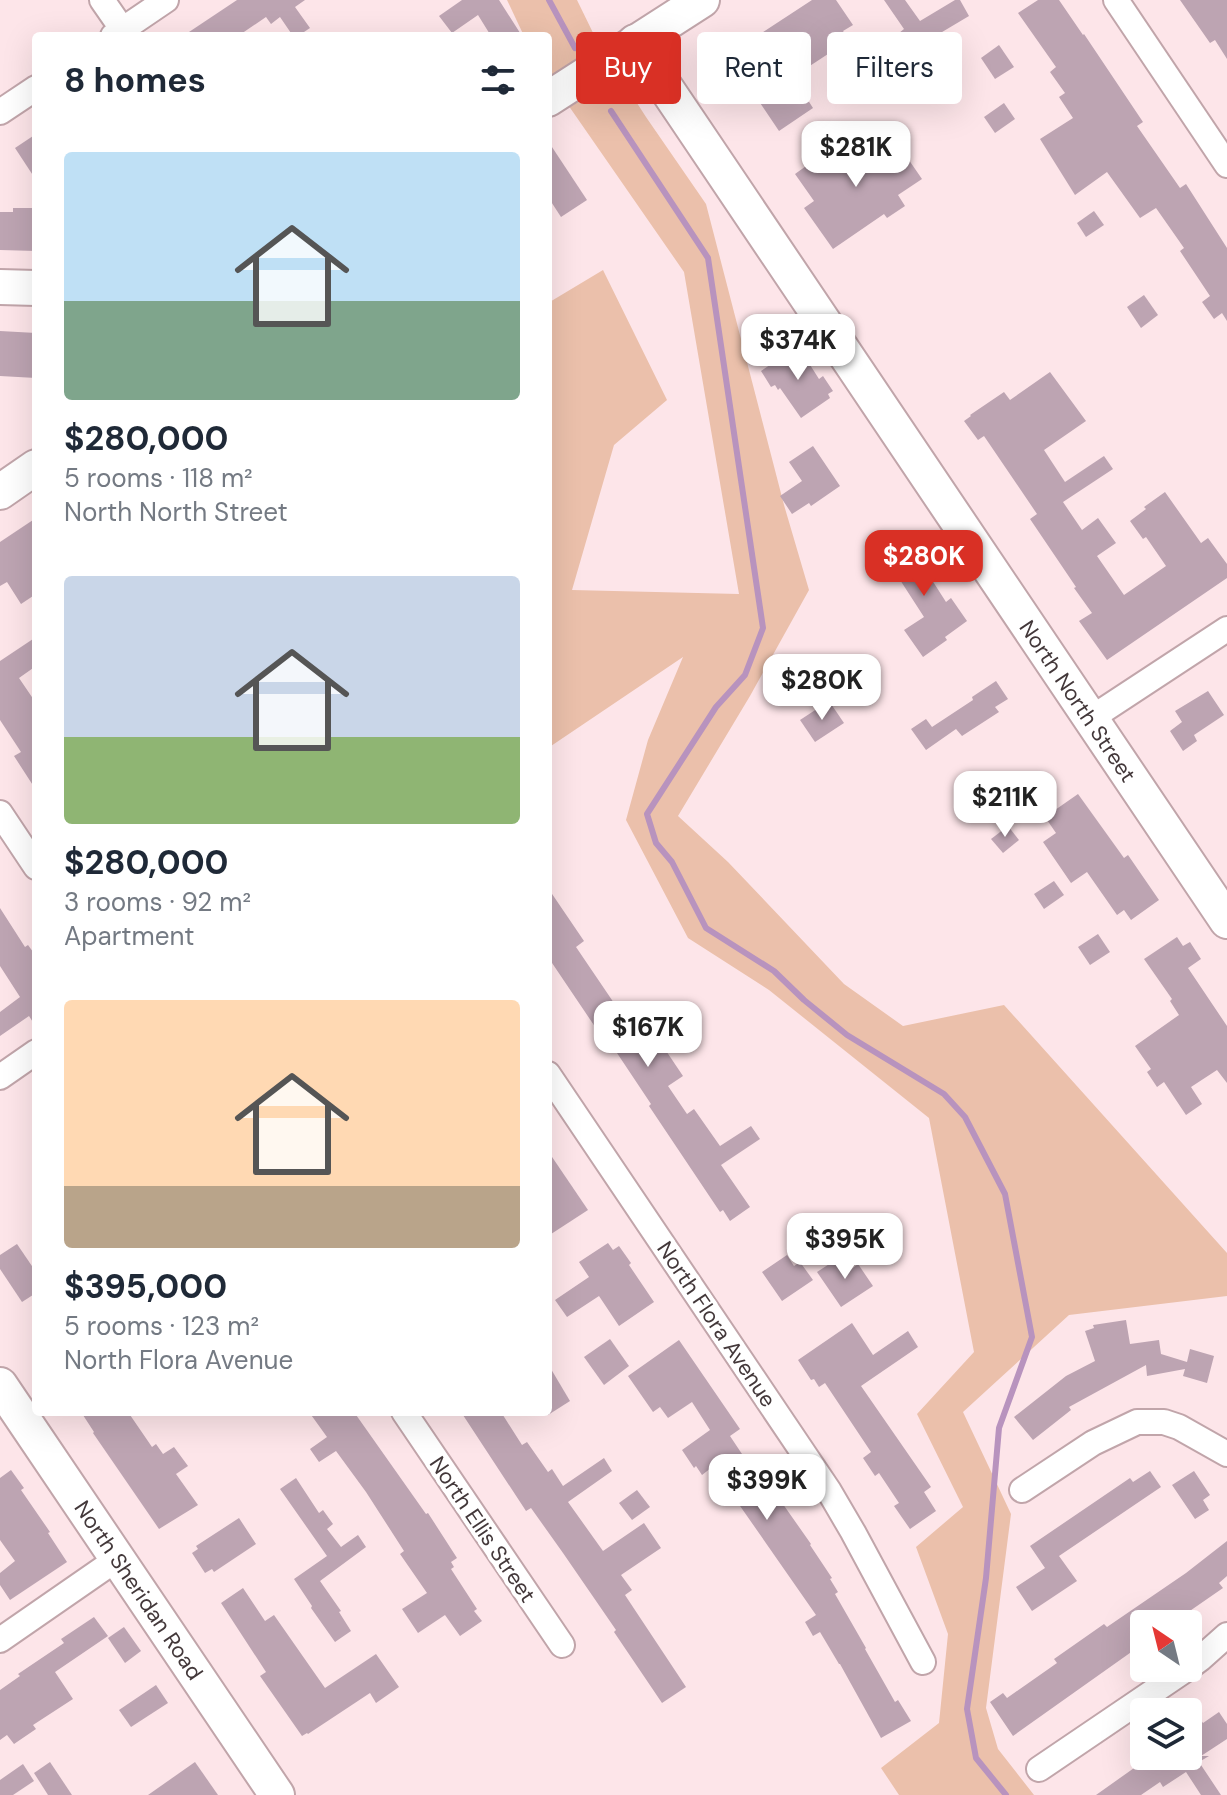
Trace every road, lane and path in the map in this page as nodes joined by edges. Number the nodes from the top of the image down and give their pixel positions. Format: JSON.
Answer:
{"nodes":[{"id":1,"x":102,"y":0,"type":"edge"},
{"id":2,"x":166,"y":0,"type":"edge"},
{"id":3,"x":702,"y":0,"type":"edge"},
{"id":4,"x":1116,"y":0,"type":"edge"},
{"id":5,"x":120,"y":32,"type":"edge"},
{"id":6,"x":124,"y":32,"type":"edge"},
{"id":7,"x":651,"y":32,"type":"edge"},
{"id":8,"x":576,"y":81,"type":"edge"},
{"id":9,"x":32,"y":91,"type":"edge"},
{"id":10,"x":552,"y":96,"type":"edge"},
{"id":11,"x":677,"y":104,"type":"edge"},
{"id":12,"x":0,"y":112,"type":"edge"},
{"id":13,"x":1227,"y":165,"type":"edge"},
{"id":14,"x":0,"y":287,"type":"edge"},
{"id":15,"x":32,"y":288,"type":"edge"},
{"id":16,"x":32,"y":470,"type":"edge"},
{"id":17,"x":0,"y":492,"type":"edge"},
{"id":18,"x":1227,"y":629,"type":"edge"},
{"id":19,"x":1090,"y":719,"type":"junction"},
{"id":20,"x":0,"y":813,"type":"edge"},
{"id":21,"x":32,"y":861,"type":"edge"},
{"id":22,"x":1227,"y":921,"type":"edge"},
{"id":23,"x":32,"y":1055,"type":"edge"},
{"id":24,"x":0,"y":1077,"type":"edge"},
{"id":25,"x":552,"y":1080,"type":"edge"},
{"id":26,"x":0,"y":1385,"type":"edge"},
{"id":27,"x":407,"y":1416,"type":"edge"},
{"id":28,"x":1227,"y":1454,"type":"edge"},
{"id":29,"x":1022,"y":1490,"type":"dead end"},
{"id":30,"x":117,"y":1559,"type":"junction"},
{"id":31,"x":1227,"y":1635,"type":"edge"},
{"id":32,"x":0,"y":1640,"type":"edge"},
{"id":33,"x":562,"y":1645,"type":"dead end"},
{"id":34,"x":1227,"y":1652,"type":"edge"},
{"id":35,"x":1202,"y":1656,"type":"edge"},
{"id":36,"x":1202,"y":1661,"type":"edge"},
{"id":37,"x":923,"y":1662,"type":"dead end"},
{"id":38,"x":1167,"y":1682,"type":"edge"},
{"id":39,"x":1039,"y":1769,"type":"dead end"},
{"id":40,"x":277,"y":1795,"type":"edge"}],
"edges":[{"from":1,"to":5,"type":"street"},
{"from":2,"to":6,"type":"street"},
{"from":3,"to":7,"type":"street"},
{"from":4,"to":13,"type":"street"},
{"from":8,"to":10,"type":"street"},
{"from":9,"to":12,"type":"street"},
{"from":11,"to":19,"type":"street","name":"North North Street"},
{"from":14,"to":15,"type":"street"},
{"from":16,"to":17,"type":"street"},
{"from":18,"to":19,"type":"street"},
{"from":19,"to":22,"type":"street","name":"North North Street"},
{"from":20,"to":21,"type":"street"},
{"from":23,"to":24,"type":"street"},
{"from":25,"to":37,"type":"street","name":"North Flora Avenue"},
{"from":26,"to":30,"type":"street","name":"North Sheridan Road"},
{"from":27,"to":33,"type":"street","name":"North Ellis Street"},
{"from":28,"to":29,"type":"street"},
{"from":30,"to":32,"type":"street"},
{"from":30,"to":40,"type":"street","name":"North Sheridan Road"},
{"from":31,"to":35,"type":"street"},
{"from":34,"to":36,"type":"street"},
{"from":38,"to":39,"type":"street"}]}
